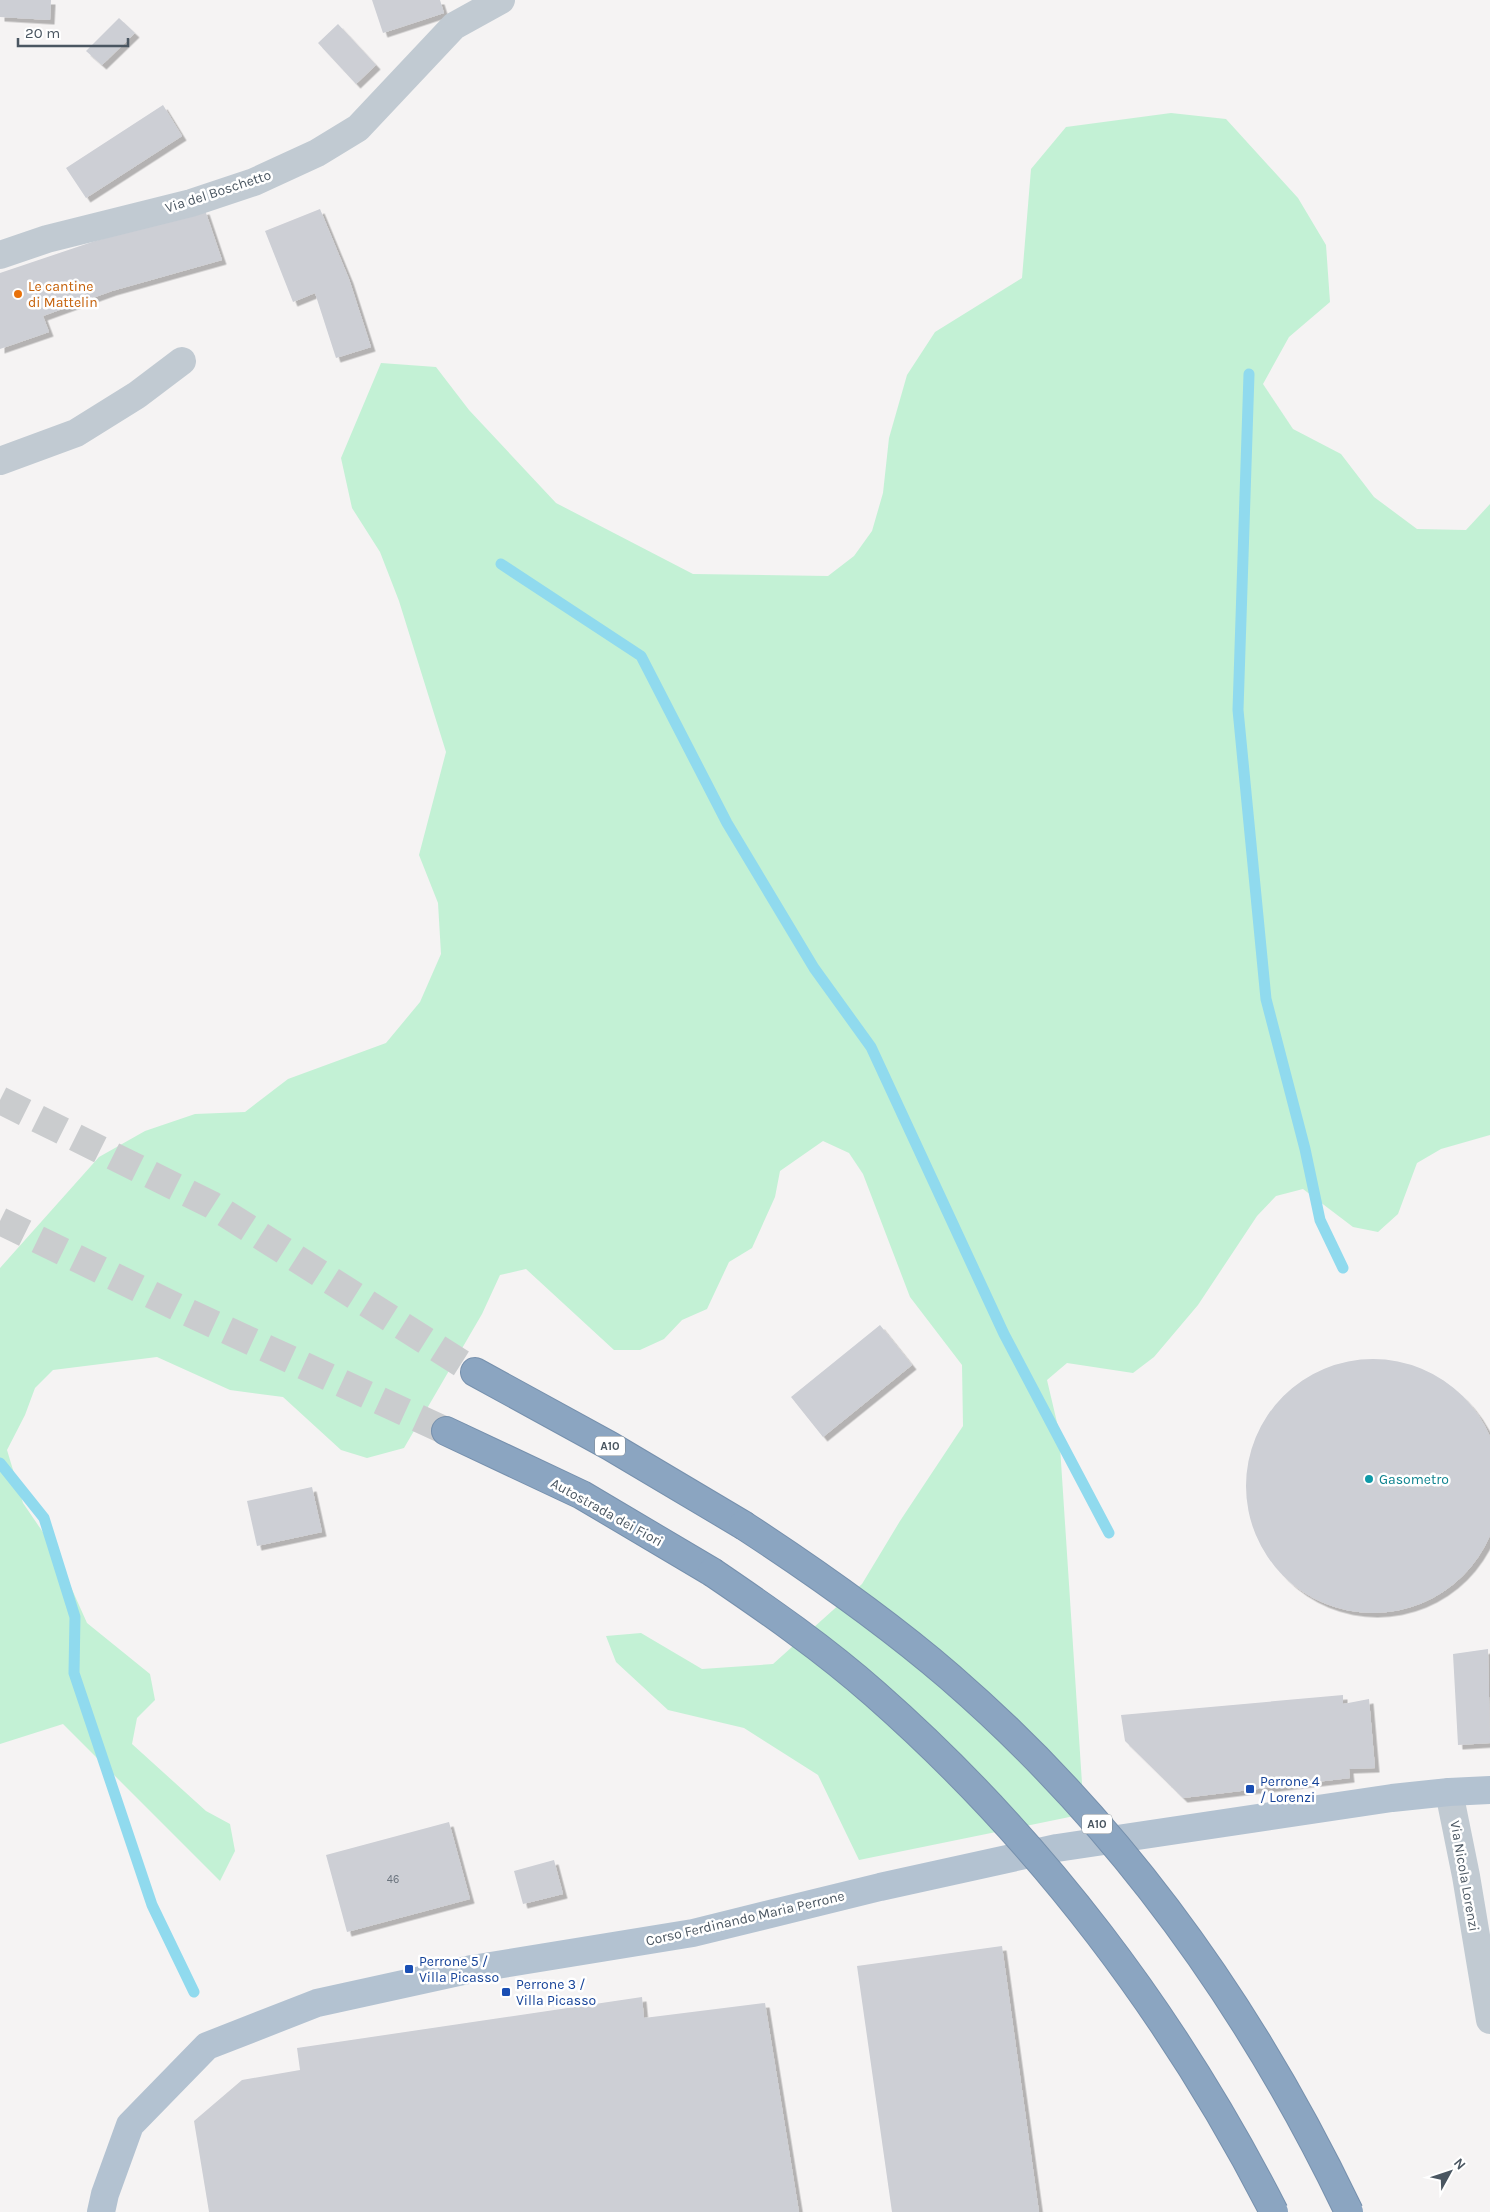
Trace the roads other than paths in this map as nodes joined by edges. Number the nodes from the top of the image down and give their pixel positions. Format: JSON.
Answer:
{"nodes":[{"id":1,"x":501,"y":0,"type":"edge"},
{"id":2,"x":0,"y":255,"type":"edge"},
{"id":3,"x":182,"y":361,"type":"dead end"},
{"id":4,"x":0,"y":461,"type":"edge"},
{"id":5,"x":475,"y":1372,"type":"tunnel mouth"},
{"id":6,"x":446,"y":1430,"type":"tunnel mouth"},
{"id":7,"x":1490,"y":1790,"type":"edge"},
{"id":8,"x":1449,"y":1792,"type":"junction"},
{"id":9,"x":1490,"y":2020,"type":"edge"},
{"id":10,"x":101,"y":2212,"type":"edge"},
{"id":11,"x":1274,"y":2212,"type":"edge"},
{"id":12,"x":1349,"y":2212,"type":"edge"}],
"edges":[{"from":1,"to":2,"type":"street","name":"Via del Boschetto"},
{"from":3,"to":4,"type":"street"},
{"from":5,"to":12,"type":"highway","number":"A10","bridge":true},
{"from":6,"to":11,"type":"highway","name":"Autostrada dei Fiori","bridge":true},
{"from":7,"to":8,"type":"main road","name":"Corso Ferdinando Maria Perrone"},
{"from":8,"to":9,"type":"street","name":"Via Nicola Lorenzi"},
{"from":8,"to":10,"type":"main road","name":"Corso Ferdinando Maria Perrone"}]}
